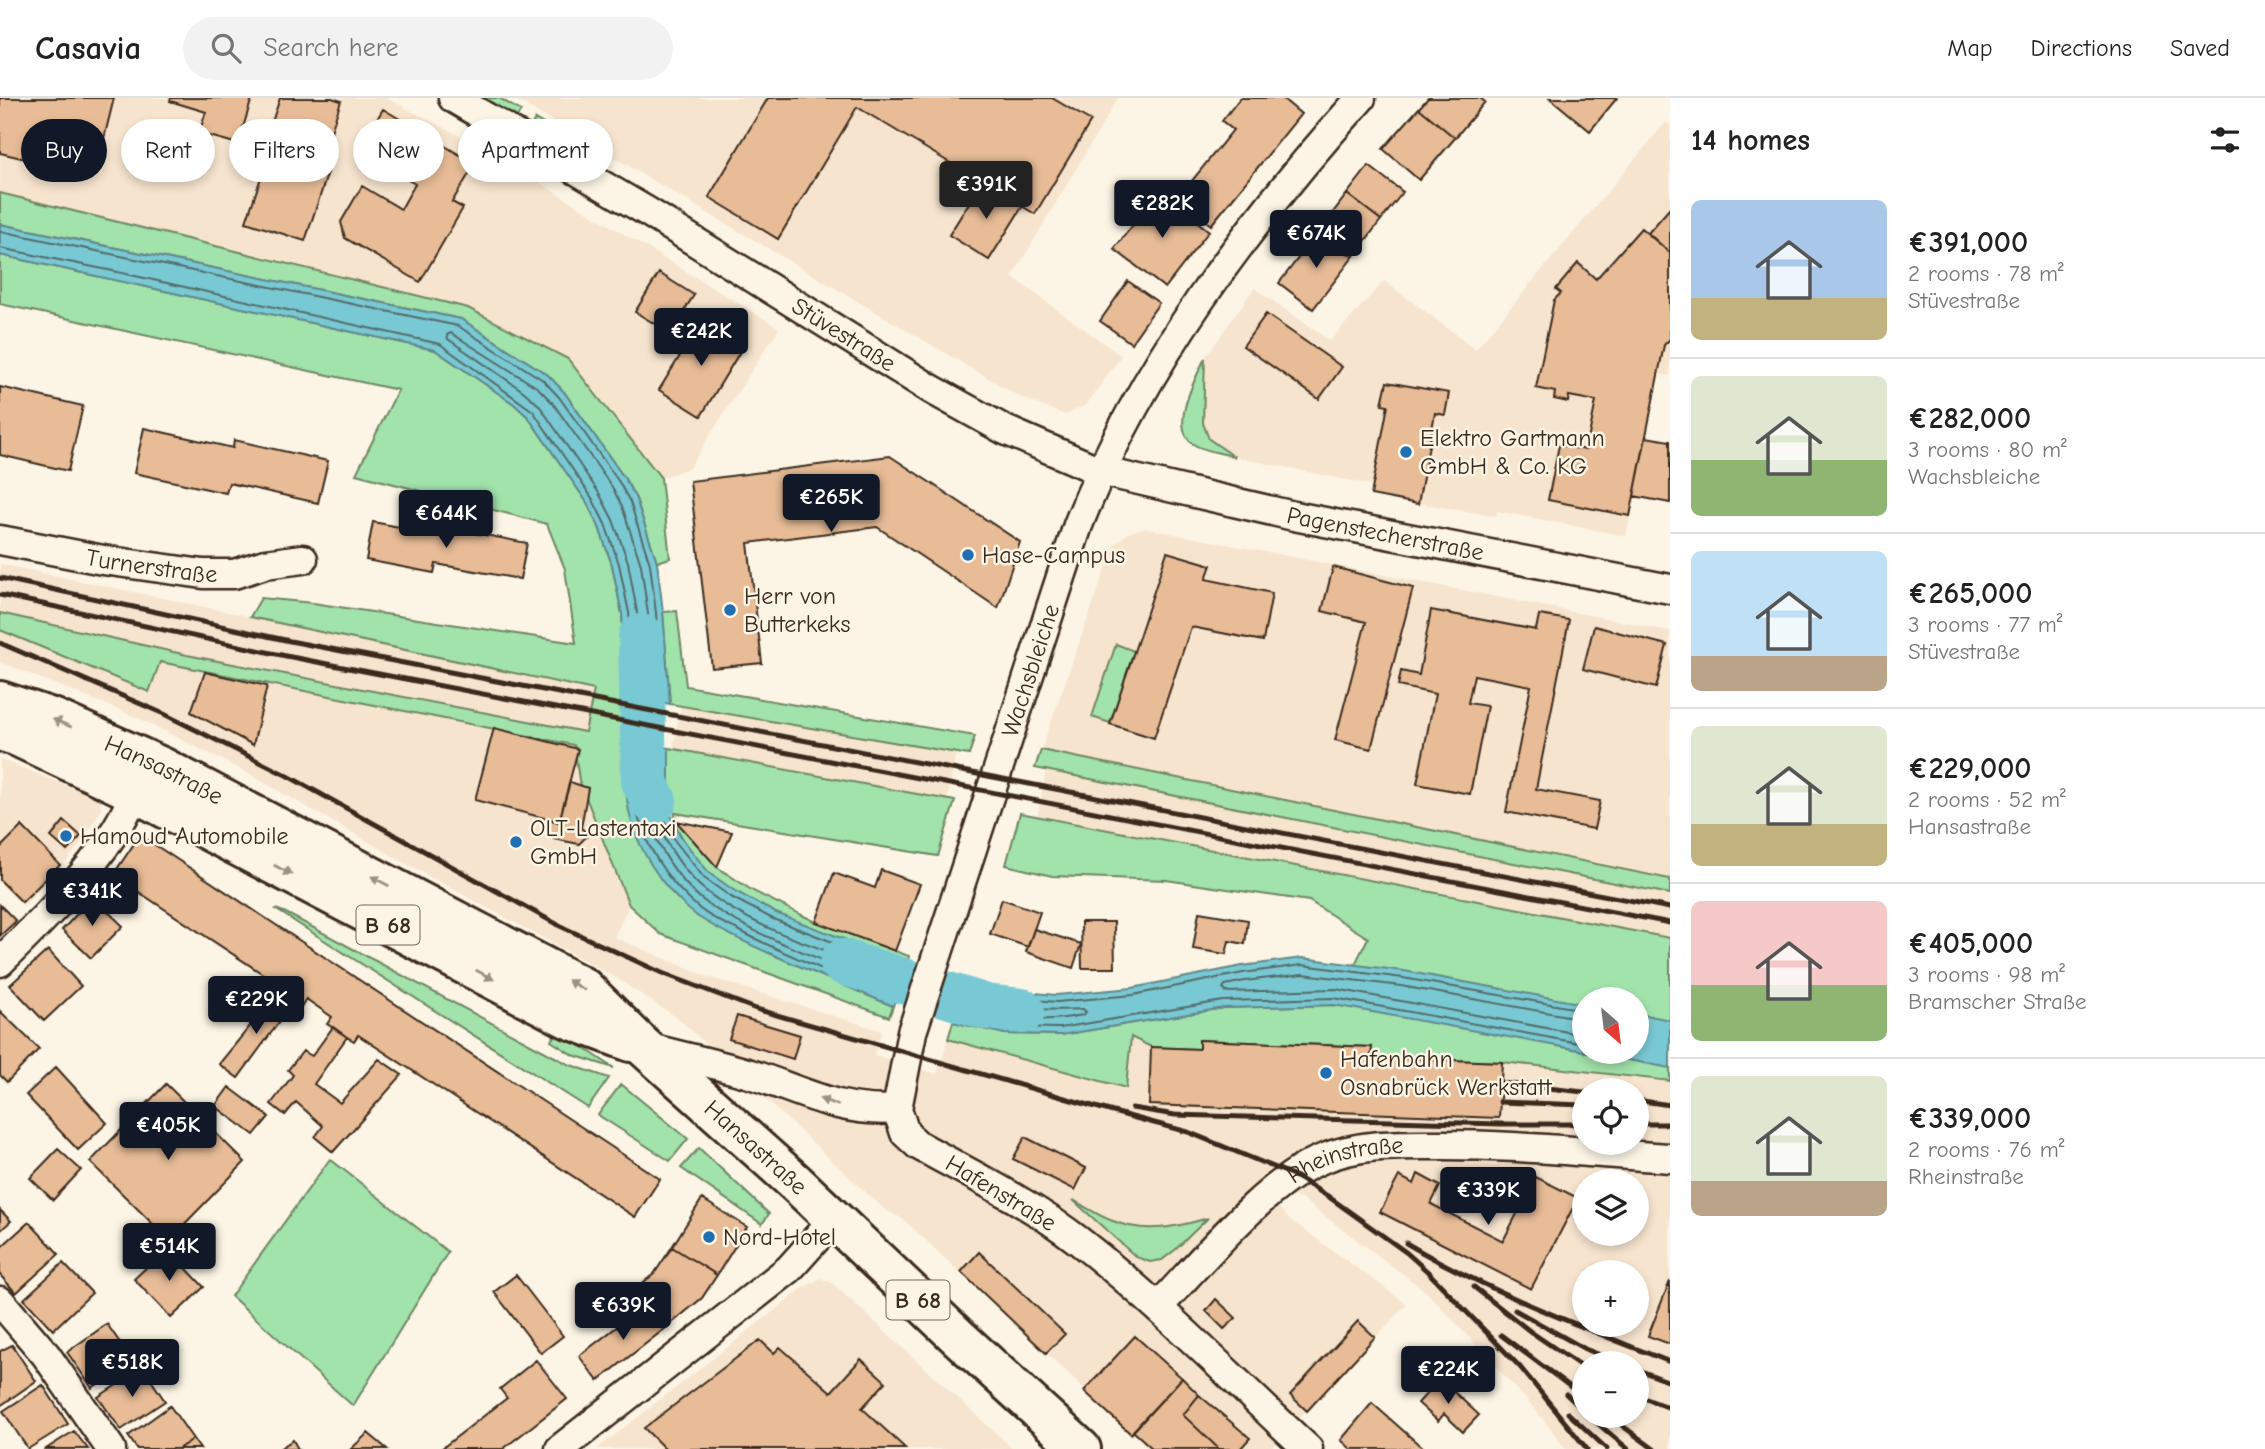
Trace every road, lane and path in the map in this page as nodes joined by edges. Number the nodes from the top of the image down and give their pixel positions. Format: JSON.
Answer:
{"nodes":[{"id":1,"x":453,"y":98,"type":"edge"},
{"id":2,"x":1361,"y":98,"type":"edge"},
{"id":3,"x":1100,"y":471,"type":"junction"},
{"id":4,"x":0,"y":540,"type":"edge"},
{"id":5,"x":303,"y":559,"type":"dead end"},
{"id":6,"x":1670,"y":589,"type":"edge"},
{"id":7,"x":0,"y":701,"type":"edge"},
{"id":8,"x":0,"y":731,"type":"edge"},
{"id":9,"x":136,"y":793,"type":"junction"},
{"id":10,"x":0,"y":962,"type":"edge"},
{"id":11,"x":644,"y":1047,"type":"junction"},
{"id":12,"x":897,"y":1108,"type":"junction"},
{"id":13,"x":1670,"y":1158,"type":"edge"},
{"id":14,"x":834,"y":1220,"type":"junction"},
{"id":15,"x":0,"y":1301,"type":"edge"},
{"id":16,"x":1158,"y":1307,"type":"junction"},
{"id":17,"x":111,"y":1449,"type":"edge"},
{"id":18,"x":560,"y":1449,"type":"edge"},
{"id":19,"x":1081,"y":1449,"type":"edge"},
{"id":20,"x":1308,"y":1449,"type":"edge"}],
"edges":[{"from":1,"to":3,"type":"street","name":"Stüvestraße"},
{"from":2,"to":3,"type":"street","name":"Wachsbleiche"},
{"from":3,"to":6,"type":"street","name":"Pagenstecherstraße"},
{"from":3,"to":12,"type":"street","name":"Wachsbleiche"},
{"from":4,"to":5,"type":"street","name":"Turnerstraße"},
{"from":11,"to":7,"type":"main road","name":"Hansastraße","number":"B 68","one_way":true},
{"from":8,"to":9,"type":"main road","name":"Hansastraße","number":"B 68"},
{"from":9,"to":10,"type":"street"},
{"from":9,"to":11,"type":"main road","name":"Hansastraße","number":"B 68","one_way":true},
{"from":12,"to":11,"type":"street","one_way":true},
{"from":11,"to":14,"type":"main road","name":"Hansastraße","number":"B 68"},
{"from":12,"to":16,"type":"street","name":"Hafenstraße"},
{"from":13,"to":16,"type":"street","name":"Rheinstraße"},
{"from":14,"to":18,"type":"street"},
{"from":14,"to":19,"type":"main road","name":"Hansastraße","number":"B 68"},
{"from":15,"to":17,"type":"street"},
{"from":16,"to":20,"type":"street","name":"Hafenstraße"}]}
